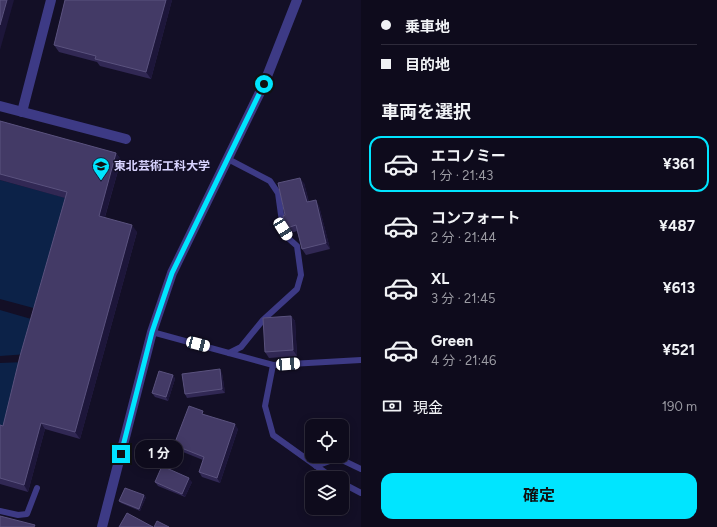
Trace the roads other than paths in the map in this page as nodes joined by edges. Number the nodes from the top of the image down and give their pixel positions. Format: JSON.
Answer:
{"nodes":[{"id":1,"x":51,"y":0,"type":"edge"},
{"id":2,"x":297,"y":0,"type":"edge"},
{"id":3,"x":0,"y":106,"type":"edge"},
{"id":4,"x":22,"y":112,"type":"junction"},
{"id":5,"x":126,"y":139,"type":"dead end"},
{"id":6,"x":228,"y":159,"type":"junction"},
{"id":7,"x":152,"y":332,"type":"junction"},
{"id":8,"x":229,"y":353,"type":"junction"},
{"id":9,"x":361,"y":360,"type":"edge"},
{"id":10,"x":273,"y":365,"type":"junction"},
{"id":11,"x":316,"y":466,"type":"junction"},
{"id":12,"x":361,"y":469,"type":"edge"},
{"id":13,"x":323,"y":471,"type":"edge"},
{"id":14,"x":349,"y":487,"type":"edge"},
{"id":15,"x":37,"y":488,"type":"dead end"},
{"id":16,"x":361,"y":493,"type":"edge"},
{"id":17,"x":0,"y":510,"type":"edge"},
{"id":18,"x":102,"y":527,"type":"edge"}],
"edges":[{"from":1,"to":4,"type":"street"},
{"from":2,"to":6,"type":"street"},
{"from":3,"to":4,"type":"street"},
{"from":4,"to":5,"type":"street"},
{"from":6,"to":7,"type":"street"},
{"from":6,"to":8,"type":"lane"},
{"from":7,"to":8,"type":"lane"},
{"from":7,"to":18,"type":"street"},
{"from":8,"to":10,"type":"lane"},
{"from":9,"to":10,"type":"lane"},
{"from":10,"to":11,"type":"lane"},
{"from":11,"to":12,"type":"lane"},
{"from":11,"to":13,"type":"lane"},
{"from":14,"to":16,"type":"lane"},
{"from":15,"to":17,"type":"lane"}]}
